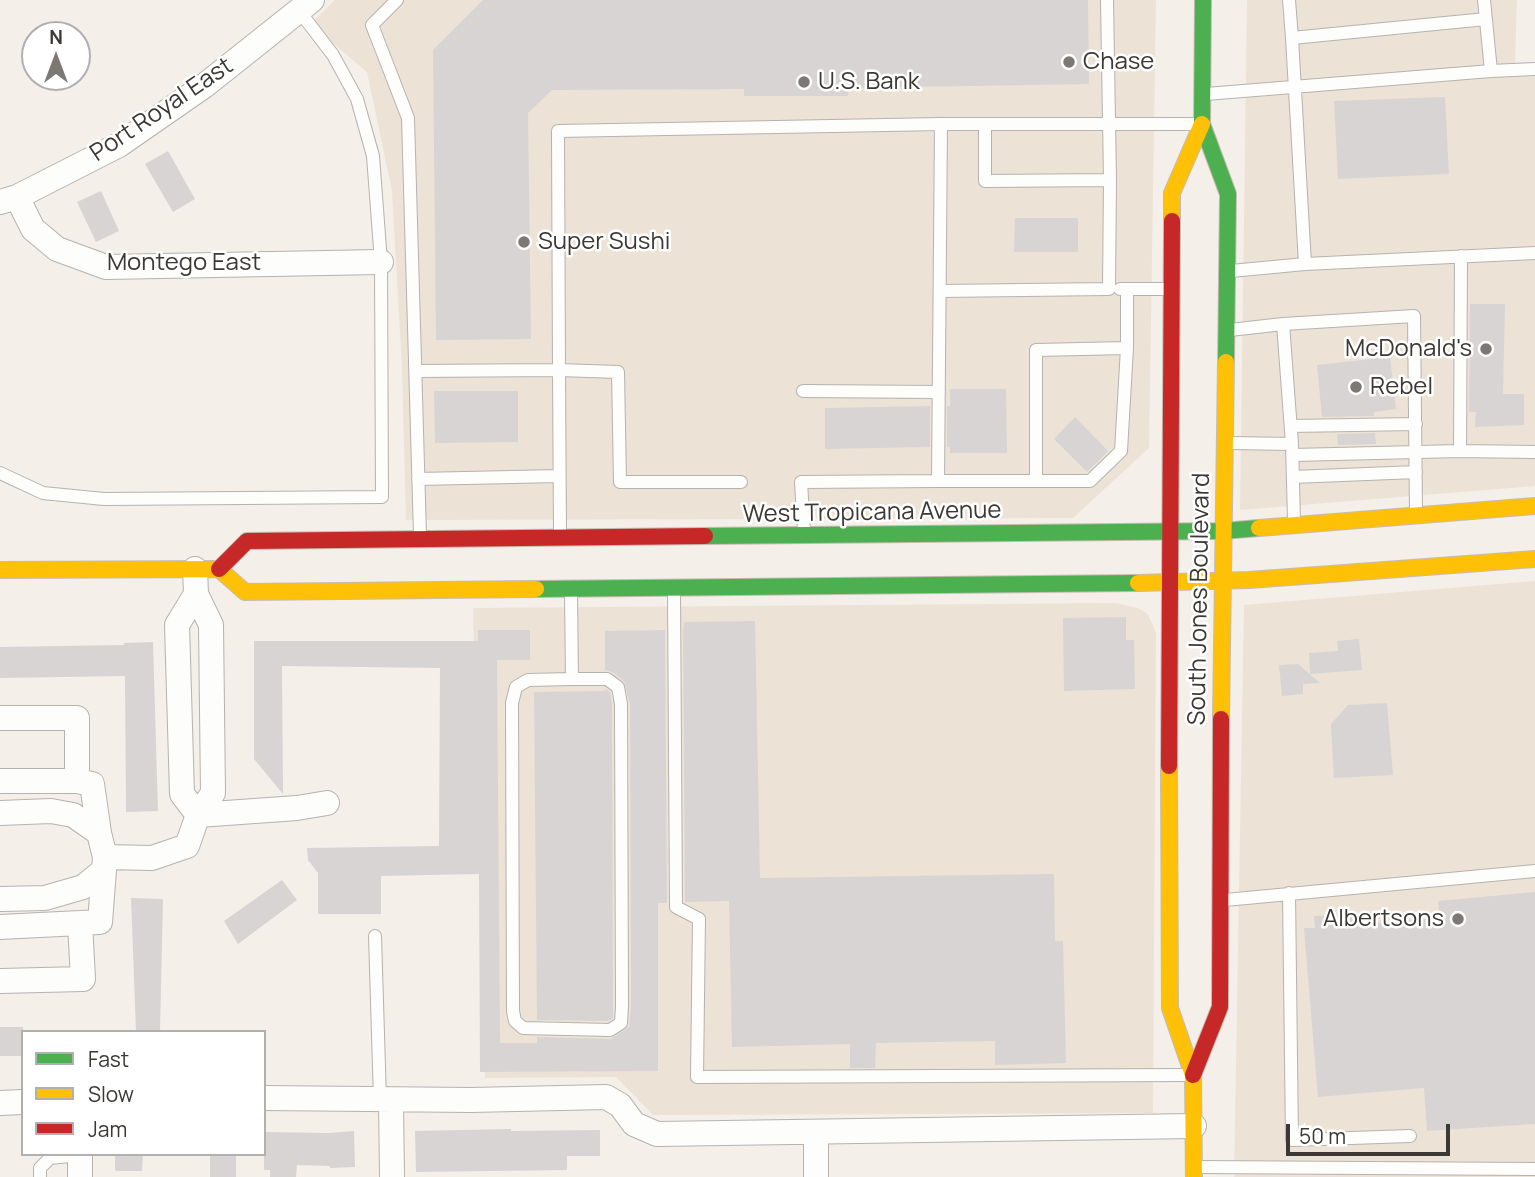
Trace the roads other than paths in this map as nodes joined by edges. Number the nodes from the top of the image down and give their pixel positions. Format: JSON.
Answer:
{"nodes":[{"id":1,"x":397,"y":0,"type":"edge"},
{"id":2,"x":1107,"y":0,"type":"edge"},
{"id":3,"x":1203,"y":0,"type":"edge"},
{"id":4,"x":1289,"y":0,"type":"edge"},
{"id":5,"x":1484,"y":0,"type":"edge"},
{"id":6,"x":306,"y":6,"type":"edge"},
{"id":7,"x":1486,"y":19,"type":"junction"},
{"id":8,"x":1293,"y":38,"type":"junction"},
{"id":9,"x":1535,"y":69,"type":"edge"},
{"id":10,"x":1491,"y":71,"type":"junction"},
{"id":11,"x":1294,"y":88,"type":"junction"},
{"id":12,"x":1202,"y":94,"type":"junction"},
{"id":13,"x":941,"y":124,"type":"junction"},
{"id":14,"x":985,"y":124,"type":"junction"},
{"id":15,"x":1108,"y":124,"type":"junction"},
{"id":16,"x":1202,"y":124,"type":"junction"},
{"id":17,"x":1110,"y":180,"type":"junction"},
{"id":18,"x":8,"y":199,"type":"edge"},
{"id":19,"x":1535,"y":253,"type":"edge"},
{"id":20,"x":1461,"y":256,"type":"junction"},
{"id":21,"x":381,"y":262,"type":"junction"},
{"id":22,"x":1305,"y":264,"type":"junction"},
{"id":23,"x":1227,"y":271,"type":"junction"},
{"id":24,"x":1109,"y":289,"type":"junction"},
{"id":25,"x":1127,"y":289,"type":"junction"},
{"id":26,"x":1172,"y":289,"type":"junction"},
{"id":27,"x":940,"y":291,"type":"junction"},
{"id":28,"x":1283,"y":324,"type":"junction"},
{"id":29,"x":1226,"y":331,"type":"junction"},
{"id":30,"x":1127,"y":348,"type":"junction"},
{"id":31,"x":559,"y":370,"type":"junction"},
{"id":32,"x":415,"y":371,"type":"junction"},
{"id":33,"x":803,"y":391,"type":"dead end"},
{"id":34,"x":939,"y":392,"type":"junction"},
{"id":35,"x":1416,"y":424,"type":"junction"},
{"id":36,"x":1291,"y":426,"type":"junction"},
{"id":37,"x":1224,"y":443,"type":"junction"},
{"id":38,"x":1293,"y":450,"type":"junction"},
{"id":39,"x":1460,"y":451,"type":"junction"},
{"id":40,"x":1416,"y":452,"type":"junction"},
{"id":41,"x":1535,"y":452,"type":"edge"},
{"id":42,"x":1416,"y":472,"type":"junction"},
{"id":43,"x":0,"y":473,"type":"edge"},
{"id":44,"x":559,"y":476,"type":"junction"},
{"id":45,"x":1293,"y":477,"type":"junction"},
{"id":46,"x":418,"y":479,"type":"junction"},
{"id":47,"x":1036,"y":480,"type":"junction"},
{"id":48,"x":938,"y":481,"type":"junction"},
{"id":49,"x":741,"y":482,"type":"dead end"},
{"id":50,"x":1535,"y":506,"type":"edge"},
{"id":51,"x":1416,"y":516,"type":"junction"},
{"id":52,"x":1294,"y":524,"type":"junction"},
{"id":53,"x":1171,"y":531,"type":"junction"},
{"id":54,"x":1223,"y":531,"type":"junction"},
{"id":55,"x":805,"y":536,"type":"junction"},
{"id":56,"x":560,"y":538,"type":"junction"},
{"id":57,"x":420,"y":540,"type":"junction"},
{"id":58,"x":546,"y":557,"type":"dead end"},
{"id":59,"x":1535,"y":559,"type":"edge"},
{"id":60,"x":207,"y":569,"type":"junction"},
{"id":61,"x":0,"y":570,"type":"edge"},
{"id":62,"x":383,"y":574,"type":"dead end"},
{"id":63,"x":1222,"y":581,"type":"junction"},
{"id":64,"x":1171,"y":583,"type":"junction"},
{"id":65,"x":674,"y":588,"type":"junction"},
{"id":66,"x":570,"y":589,"type":"junction"},
{"id":67,"x":353,"y":591,"type":"junction"},
{"id":68,"x":196,"y":594,"type":"junction"},
{"id":69,"x":572,"y":679,"type":"junction"},
{"id":70,"x":0,"y":718,"type":"edge"},
{"id":71,"x":77,"y":780,"type":"junction"},
{"id":72,"x":0,"y":781,"type":"edge"},
{"id":73,"x":327,"y":803,"type":"dead end"},
{"id":74,"x":0,"y":813,"type":"edge"},
{"id":75,"x":198,"y":815,"type":"junction"},
{"id":76,"x":99,"y":833,"type":"junction"},
{"id":77,"x":104,"y":864,"type":"junction"},
{"id":78,"x":1535,"y":871,"type":"edge"},
{"id":79,"x":1289,"y":893,"type":"junction"},
{"id":80,"x":0,"y":899,"type":"edge"},
{"id":81,"x":1222,"y":901,"type":"junction"},
{"id":82,"x":80,"y":923,"type":"junction"},
{"id":83,"x":0,"y":927,"type":"edge"},
{"id":84,"x":375,"y":936,"type":"dead end"},
{"id":85,"x":0,"y":981,"type":"edge"},
{"id":86,"x":1193,"y":1075,"type":"junction"},
{"id":87,"x":266,"y":1098,"type":"edge"},
{"id":88,"x":385,"y":1100,"type":"junction"},
{"id":89,"x":21,"y":1102,"type":"edge"},
{"id":90,"x":0,"y":1103,"type":"edge"},
{"id":91,"x":1194,"y":1126,"type":"junction"},
{"id":92,"x":816,"y":1132,"type":"junction"},
{"id":93,"x":1410,"y":1136,"type":"dead end"},
{"id":94,"x":65,"y":1156,"type":"edge"},
{"id":95,"x":80,"y":1156,"type":"edge"},
{"id":96,"x":1535,"y":1169,"type":"edge"},
{"id":97,"x":1194,"y":1172,"type":"edge"},
{"id":98,"x":1276,"y":1173,"type":"edge"},
{"id":99,"x":1469,"y":1173,"type":"edge"},
{"id":100,"x":40,"y":1177,"type":"edge"},
{"id":101,"x":80,"y":1177,"type":"edge"},
{"id":102,"x":392,"y":1177,"type":"edge"},
{"id":103,"x":816,"y":1177,"type":"edge"}],
"edges":[{"from":1,"to":32,"type":"lane"},
{"from":2,"to":15,"type":"lane"},
{"from":3,"to":12,"type":"main road","name":"South Jones Boulevard"},
{"from":4,"to":8,"type":"lane"},
{"from":5,"to":7,"type":"lane"},
{"from":6,"to":18,"type":"street","name":"Port Royal East"},
{"from":6,"to":21,"type":"lane"},
{"from":7,"to":8,"type":"lane"},
{"from":7,"to":10,"type":"lane"},
{"from":8,"to":11,"type":"lane"},
{"from":9,"to":10,"type":"lane"},
{"from":10,"to":11,"type":"lane"},
{"from":11,"to":12,"type":"lane"},
{"from":11,"to":22,"type":"lane"},
{"from":12,"to":16,"type":"main road","name":"South Jones Boulevard"},
{"from":13,"to":14,"type":"lane"},
{"from":13,"to":27,"type":"lane"},
{"from":13,"to":31,"type":"lane"},
{"from":14,"to":15,"type":"lane"},
{"from":14,"to":17,"type":"lane"},
{"from":15,"to":16,"type":"lane"},
{"from":15,"to":17,"type":"lane"},
{"from":16,"to":23,"type":"main road","name":"South Jones Boulevard"},
{"from":16,"to":26,"type":"main road","name":"South Jones Boulevard"},
{"from":17,"to":24,"type":"lane"},
{"from":18,"to":21,"type":"street","name":"Montego East"},
{"from":19,"to":20,"type":"lane"},
{"from":20,"to":22,"type":"lane"},
{"from":20,"to":39,"type":"lane"},
{"from":21,"to":43,"type":"lane"},
{"from":22,"to":23,"type":"lane"},
{"from":23,"to":29,"type":"main road","name":"South Jones Boulevard"},
{"from":24,"to":25,"type":"lane"},
{"from":24,"to":27,"type":"lane"},
{"from":25,"to":26,"type":"lane"},
{"from":25,"to":30,"type":"lane"},
{"from":26,"to":53,"type":"main road","name":"South Jones Boulevard"},
{"from":27,"to":34,"type":"lane"},
{"from":28,"to":29,"type":"lane"},
{"from":28,"to":35,"type":"lane"},
{"from":28,"to":36,"type":"lane"},
{"from":29,"to":37,"type":"main road","name":"South Jones Boulevard"},
{"from":30,"to":47,"type":"lane"},
{"from":30,"to":47,"type":"lane"},
{"from":31,"to":32,"type":"lane"},
{"from":31,"to":44,"type":"lane"},
{"from":31,"to":49,"type":"lane"},
{"from":32,"to":46,"type":"lane"},
{"from":33,"to":34,"type":"lane"},
{"from":34,"to":48,"type":"lane"},
{"from":35,"to":36,"type":"lane"},
{"from":35,"to":40,"type":"lane"},
{"from":36,"to":38,"type":"lane"},
{"from":37,"to":38,"type":"lane"},
{"from":37,"to":54,"type":"main road","name":"South Jones Boulevard"},
{"from":38,"to":40,"type":"lane"},
{"from":38,"to":45,"type":"lane"},
{"from":39,"to":40,"type":"lane"},
{"from":39,"to":41,"type":"lane"},
{"from":40,"to":42,"type":"lane"},
{"from":42,"to":45,"type":"lane"},
{"from":42,"to":51,"type":"lane"},
{"from":44,"to":46,"type":"lane"},
{"from":44,"to":56,"type":"lane"},
{"from":45,"to":52,"type":"lane"},
{"from":46,"to":57,"type":"lane"},
{"from":47,"to":48,"type":"lane"},
{"from":48,"to":55,"type":"lane"},
{"from":50,"to":51,"type":"main road","name":"West Tropicana Avenue"},
{"from":51,"to":52,"type":"main road","name":"West Tropicana Avenue"},
{"from":52,"to":54,"type":"main road","name":"West Tropicana Avenue"},
{"from":53,"to":54,"type":"main road","name":"West Tropicana Avenue"},
{"from":53,"to":55,"type":"main road","name":"West Tropicana Avenue"},
{"from":53,"to":64,"type":"main road","name":"South Jones Boulevard"},
{"from":54,"to":63,"type":"main road","name":"South Jones Boulevard"},
{"from":55,"to":56,"type":"main road","name":"West Tropicana Avenue"},
{"from":56,"to":57,"type":"main road","name":"West Tropicana Avenue"},
{"from":56,"to":58,"type":"main road"},
{"from":57,"to":60,"type":"main road","name":"West Tropicana Avenue"},
{"from":59,"to":63,"type":"main road"},
{"from":60,"to":61,"type":"main road"},
{"from":60,"to":67,"type":"main road"},
{"from":60,"to":68,"type":"street"},
{"from":62,"to":67,"type":"main road"},
{"from":63,"to":64,"type":"main road"},
{"from":63,"to":81,"type":"main road","name":"South Jones Boulevard"},
{"from":64,"to":65,"type":"main road"},
{"from":64,"to":86,"type":"main road","name":"South Jones Boulevard"},
{"from":65,"to":66,"type":"main road"},
{"from":65,"to":86,"type":"lane"},
{"from":66,"to":67,"type":"main road"},
{"from":66,"to":69,"type":"lane"},
{"from":68,"to":75,"type":"street"},
{"from":68,"to":75,"type":"street"},
{"from":69,"to":69,"type":"lane"},
{"from":70,"to":71,"type":"street"},
{"from":71,"to":72,"type":"street"},
{"from":71,"to":76,"type":"street"},
{"from":73,"to":75,"type":"street"},
{"from":74,"to":76,"type":"street"},
{"from":75,"to":77,"type":"street"},
{"from":76,"to":77,"type":"street"},
{"from":77,"to":80,"type":"street"},
{"from":77,"to":82,"type":"street"},
{"from":78,"to":79,"type":"lane"},
{"from":79,"to":81,"type":"lane"},
{"from":79,"to":93,"type":"lane"},
{"from":81,"to":86,"type":"main road","name":"South Jones Boulevard"},
{"from":82,"to":83,"type":"street"},
{"from":82,"to":85,"type":"street"},
{"from":84,"to":88,"type":"lane"},
{"from":86,"to":91,"type":"main road","name":"South Jones Boulevard"},
{"from":87,"to":88,"type":"street"},
{"from":88,"to":92,"type":"street"},
{"from":88,"to":102,"type":"street"},
{"from":89,"to":90,"type":"street"},
{"from":91,"to":92,"type":"street"},
{"from":91,"to":97,"type":"main road","name":"South Jones Boulevard"},
{"from":92,"to":103,"type":"street"},
{"from":94,"to":100,"type":"lane"},
{"from":95,"to":101,"type":"street"},
{"from":96,"to":99,"type":"lane"},
{"from":97,"to":98,"type":"lane"},
{"from":98,"to":99,"type":"lane"}]}
